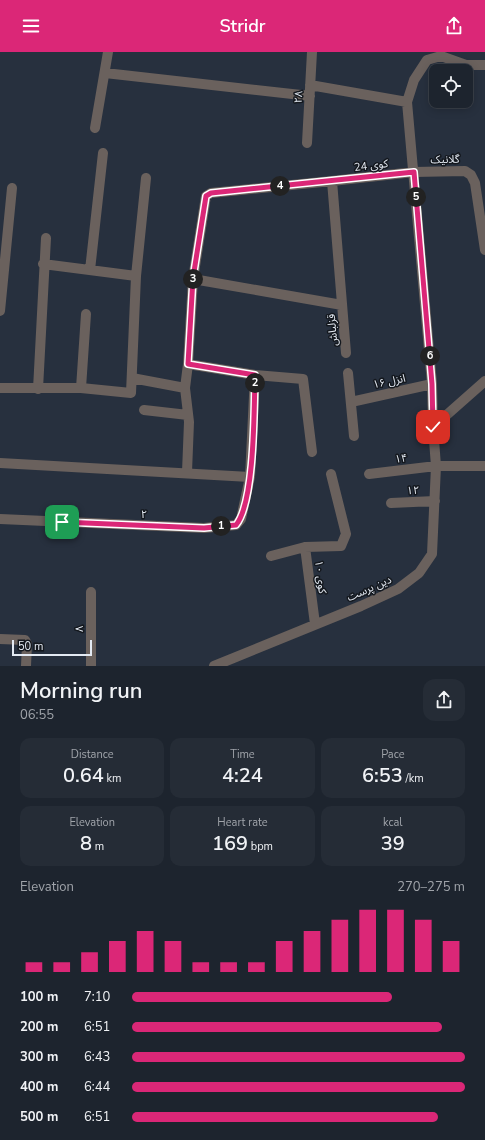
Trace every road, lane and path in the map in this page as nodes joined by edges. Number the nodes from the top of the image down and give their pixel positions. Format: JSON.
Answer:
{"nodes":[{"id":1,"x":108,"y":52,"type":"edge"},
{"id":2,"x":312,"y":52,"type":"edge"},
{"id":3,"x":420,"y":52,"type":"edge"},
{"id":4,"x":427,"y":60,"type":"junction"},
{"id":5,"x":485,"y":65,"type":"edge"},
{"id":6,"x":105,"y":73,"type":"junction"},
{"id":7,"x":310,"y":85,"type":"junction"},
{"id":8,"x":310,"y":96,"type":"junction"},
{"id":9,"x":407,"y":102,"type":"junction"},
{"id":10,"x":95,"y":128,"type":"dead end"},
{"id":11,"x":307,"y":143,"type":"dead end"},
{"id":12,"x":103,"y":153,"type":"dead end"},
{"id":13,"x":414,"y":172,"type":"junction"},
{"id":14,"x":146,"y":178,"type":"dead end"},
{"id":15,"x":332,"y":181,"type":"junction"},
{"id":16,"x":12,"y":188,"type":"dead end"},
{"id":17,"x":46,"y":238,"type":"dead end"},
{"id":18,"x":485,"y":250,"type":"edge"},
{"id":19,"x":43,"y":264,"type":"junction"},
{"id":20,"x":90,"y":270,"type":"junction"},
{"id":21,"x":136,"y":276,"type":"junction"},
{"id":22,"x":193,"y":278,"type":"junction"},
{"id":23,"x":342,"y":305,"type":"junction"},
{"id":24,"x":0,"y":310,"type":"edge"},
{"id":25,"x":86,"y":314,"type":"dead end"},
{"id":26,"x":346,"y":353,"type":"dead end"},
{"id":27,"x":188,"y":364,"type":"junction"},
{"id":28,"x":348,"y":373,"type":"dead end"},
{"id":29,"x":255,"y":375,"type":"junction"},
{"id":30,"x":132,"y":378,"type":"junction"},
{"id":31,"x":484,"y":382,"type":"edge"},
{"id":32,"x":432,"y":384,"type":"junction"},
{"id":33,"x":0,"y":388,"type":"edge"},
{"id":34,"x":81,"y":388,"type":"junction"},
{"id":35,"x":185,"y":388,"type":"junction"},
{"id":36,"x":38,"y":389,"type":"junction"},
{"id":37,"x":351,"y":402,"type":"junction"},
{"id":38,"x":144,"y":410,"type":"dead end"},
{"id":39,"x":188,"y":415,"type":"junction"},
{"id":40,"x":433,"y":427,"type":"junction"},
{"id":41,"x":354,"y":436,"type":"dead end"},
{"id":42,"x":312,"y":452,"type":"dead end"},
{"id":43,"x":0,"y":463,"type":"edge"},
{"id":44,"x":436,"y":466,"type":"junction"},
{"id":45,"x":485,"y":466,"type":"edge"},
{"id":46,"x":187,"y":472,"type":"junction"},
{"id":47,"x":331,"y":474,"type":"dead end"},
{"id":48,"x":369,"y":474,"type":"dead end"},
{"id":49,"x":250,"y":477,"type":"junction"},
{"id":50,"x":435,"y":501,"type":"junction"},
{"id":51,"x":391,"y":503,"type":"dead end"},
{"id":52,"x":0,"y":519,"type":"edge"},
{"id":53,"x":305,"y":547,"type":"junction"},
{"id":54,"x":271,"y":556,"type":"dead end"},
{"id":55,"x":91,"y":592,"type":"dead end"},
{"id":56,"x":315,"y":624,"type":"junction"},
{"id":57,"x":0,"y":639,"type":"edge"},
{"id":58,"x":26,"y":666,"type":"edge"},
{"id":59,"x":92,"y":666,"type":"edge"},
{"id":60,"x":214,"y":666,"type":"edge"}],
"edges":[{"from":1,"to":6,"type":"street"},
{"from":2,"to":7,"type":"street","name":"۲۸"},
{"from":3,"to":4,"type":"street"},
{"from":4,"to":5,"type":"street"},
{"from":4,"to":9,"type":"street"},
{"from":6,"to":8,"type":"street"},
{"from":6,"to":10,"type":"street"},
{"from":7,"to":8,"type":"street","name":"۲۸"},
{"from":7,"to":9,"type":"street"},
{"from":8,"to":11,"type":"street","name":"۲۸"},
{"from":9,"to":13,"type":"street","name":"دین پرست"},
{"from":12,"to":20,"type":"street"},
{"from":13,"to":15,"type":"street","name":"کوی 24"},
{"from":13,"to":18,"type":"street","name":"گلانیک"},
{"from":13,"to":32,"type":"street","name":"دین پرست"},
{"from":14,"to":21,"type":"street"},
{"from":15,"to":22,"type":"street","name":"کوی 24"},
{"from":15,"to":23,"type":"street","name":"قزلباش"},
{"from":16,"to":24,"type":"street"},
{"from":17,"to":19,"type":"street"},
{"from":19,"to":20,"type":"street"},
{"from":19,"to":36,"type":"street"},
{"from":20,"to":21,"type":"street"},
{"from":21,"to":30,"type":"street"},
{"from":22,"to":23,"type":"street"},
{"from":22,"to":27,"type":"street"},
{"from":23,"to":26,"type":"street","name":"قزلباش"},
{"from":25,"to":34,"type":"street"},
{"from":27,"to":29,"type":"street"},
{"from":27,"to":35,"type":"street"},
{"from":28,"to":37,"type":"street"},
{"from":29,"to":42,"type":"street"},
{"from":29,"to":49,"type":"street","name":"۲"},
{"from":30,"to":34,"type":"street"},
{"from":30,"to":35,"type":"street"},
{"from":31,"to":40,"type":"street"},
{"from":32,"to":37,"type":"street","name":"۱۶ انزل"},
{"from":32,"to":40,"type":"street","name":"دین پرست"},
{"from":33,"to":36,"type":"street"},
{"from":34,"to":36,"type":"street"},
{"from":35,"to":39,"type":"street"},
{"from":37,"to":41,"type":"street"},
{"from":38,"to":39,"type":"street"},
{"from":39,"to":46,"type":"street"},
{"from":40,"to":44,"type":"street","name":"دین پرست"},
{"from":43,"to":46,"type":"street"},
{"from":44,"to":45,"type":"street","name":"۱۴"},
{"from":44,"to":48,"type":"street","name":"۱۴"},
{"from":44,"to":50,"type":"street","name":"دین پرست"},
{"from":46,"to":49,"type":"street"},
{"from":47,"to":53,"type":"street","name":"کوی ۱۰"},
{"from":49,"to":52,"type":"street","name":"۲"},
{"from":50,"to":51,"type":"street","name":"۱۲"},
{"from":50,"to":56,"type":"street","name":"دین پرست"},
{"from":53,"to":54,"type":"street"},
{"from":53,"to":56,"type":"street","name":"کوی ۱۰"},
{"from":55,"to":59,"type":"street","name":"۸"},
{"from":56,"to":60,"type":"street","name":"دین پرست"},
{"from":57,"to":58,"type":"street"}]}
